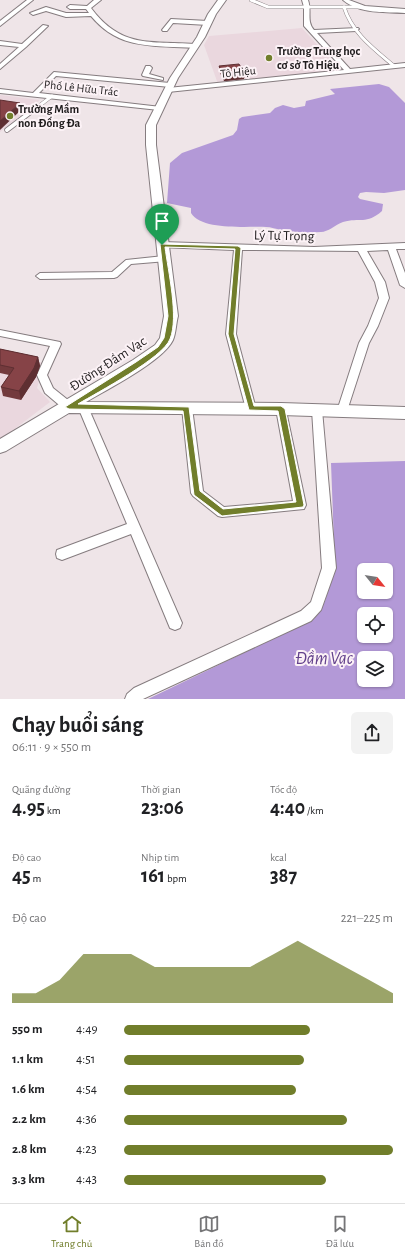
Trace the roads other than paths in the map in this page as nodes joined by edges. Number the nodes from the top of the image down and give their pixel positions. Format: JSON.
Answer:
{"nodes":[{"id":1,"x":30,"y":0,"type":"edge"},
{"id":2,"x":98,"y":0,"type":"edge"},
{"id":3,"x":221,"y":0,"type":"edge"},
{"id":4,"x":251,"y":0,"type":"edge"},
{"id":5,"x":304,"y":0,"type":"edge"},
{"id":6,"x":346,"y":0,"type":"edge"},
{"id":7,"x":70,"y":7,"type":"dead end"},
{"id":8,"x":308,"y":7,"type":"junction"},
{"id":9,"x":344,"y":7,"type":"junction"},
{"id":10,"x":361,"y":7,"type":"junction"},
{"id":11,"x":88,"y":8,"type":"junction"},
{"id":12,"x":405,"y":11,"type":"edge"},
{"id":13,"x":33,"y":13,"type":"dead end"},
{"id":14,"x":93,"y":14,"type":"junction"},
{"id":15,"x":208,"y":23,"type":"junction"},
{"id":16,"x":0,"y":24,"type":"edge"},
{"id":17,"x":45,"y":26,"type":"dead end"},
{"id":18,"x":356,"y":29,"type":"junction"},
{"id":19,"x":165,"y":30,"type":"dead end"},
{"id":20,"x":312,"y":32,"type":"junction"},
{"id":21,"x":0,"y":43,"type":"edge"},
{"id":22,"x":24,"y":46,"type":"junction"},
{"id":23,"x":195,"y":46,"type":"junction"},
{"id":24,"x":405,"y":65,"type":"edge"},
{"id":25,"x":394,"y":66,"type":"junction"},
{"id":26,"x":0,"y":67,"type":"edge"},
{"id":27,"x":148,"y":67,"type":"dead end"},
{"id":28,"x":349,"y":71,"type":"junction"},
{"id":29,"x":171,"y":85,"type":"junction"},
{"id":30,"x":0,"y":91,"type":"edge"},
{"id":31,"x":35,"y":94,"type":"junction"},
{"id":32,"x":52,"y":96,"type":"junction"},
{"id":33,"x":159,"y":108,"type":"junction"},
{"id":34,"x":7,"y":130,"type":"dead end"},
{"id":35,"x":162,"y":245,"type":"junction"},
{"id":36,"x":405,"y":246,"type":"edge"},
{"id":37,"x":391,"y":247,"type":"junction"},
{"id":38,"x":238,"y":248,"type":"junction"},
{"id":39,"x":362,"y":250,"type":"junction"},
{"id":40,"x":164,"y":259,"type":"junction"},
{"id":41,"x":40,"y":276,"type":"dead end"},
{"id":42,"x":405,"y":285,"type":"edge"},
{"id":43,"x":0,"y":333,"type":"edge"},
{"id":44,"x":76,"y":407,"type":"junction"},
{"id":45,"x":187,"y":408,"type":"junction"},
{"id":46,"x":251,"y":408,"type":"junction"},
{"id":47,"x":281,"y":409,"type":"junction"},
{"id":48,"x":317,"y":410,"type":"junction"},
{"id":49,"x":342,"y":411,"type":"junction"},
{"id":50,"x":405,"y":413,"type":"edge"},
{"id":51,"x":0,"y":447,"type":"edge"},
{"id":52,"x":134,"y":527,"type":"junction"},
{"id":53,"x":62,"y":554,"type":"dead end"},
{"id":54,"x":175,"y":623,"type":"dead end"},
{"id":55,"x":132,"y":699,"type":"edge"}],
"edges":[{"from":1,"to":16,"type":"street"},
{"from":2,"to":11,"type":"street"},
{"from":3,"to":15,"type":"street","name":"Đường Đầm Vạc"},
{"from":4,"to":8,"type":"lane"},
{"from":5,"to":8,"type":"street"},
{"from":6,"to":10,"type":"street"},
{"from":7,"to":11,"type":"street"},
{"from":8,"to":9,"type":"lane"},
{"from":8,"to":20,"type":"street"},
{"from":9,"to":10,"type":"lane"},
{"from":9,"to":18,"type":"lane"},
{"from":10,"to":12,"type":"street"},
{"from":11,"to":14,"type":"street"},
{"from":13,"to":14,"type":"street"},
{"from":14,"to":23,"type":"street"},
{"from":15,"to":19,"type":"street"},
{"from":15,"to":23,"type":"street","name":"Đường Đầm Vạc"},
{"from":17,"to":22,"type":"street"},
{"from":18,"to":20,"type":"street"},
{"from":18,"to":25,"type":"lane"},
{"from":20,"to":28,"type":"street"},
{"from":21,"to":22,"type":"street"},
{"from":22,"to":26,"type":"street"},
{"from":23,"to":29,"type":"street","name":"Đường Đầm Vạc"},
{"from":24,"to":25,"type":"street","name":"Tô Hiệu"},
{"from":25,"to":28,"type":"street","name":"Tô Hiệu"},
{"from":27,"to":29,"type":"street"},
{"from":28,"to":29,"type":"street","name":"Tô Hiệu"},
{"from":29,"to":31,"type":"street"},
{"from":29,"to":33,"type":"street","name":"Đường Đầm Vạc"},
{"from":30,"to":31,"type":"street","name":"Phố Lê Hữu Trác"},
{"from":31,"to":32,"type":"street","name":"Phố Lê Hữu Trác"},
{"from":32,"to":33,"type":"street","name":"Phố Lê Hữu Trác"},
{"from":32,"to":34,"type":"lane"},
{"from":33,"to":35,"type":"street","name":"Đường Đầm Vạc"},
{"from":35,"to":38,"type":"street","name":"Lý Tự Trọng"},
{"from":35,"to":40,"type":"street","name":"Đường Đầm Vạc"},
{"from":36,"to":37,"type":"street","name":"Lý Tự Trọng"},
{"from":37,"to":39,"type":"street","name":"Lý Tự Trọng"},
{"from":37,"to":42,"type":"street"},
{"from":38,"to":39,"type":"street","name":"Lý Tự Trọng"},
{"from":38,"to":46,"type":"street"},
{"from":39,"to":49,"type":"street"},
{"from":40,"to":41,"type":"street"},
{"from":40,"to":44,"type":"street","name":"Đường Đầm Vạc"},
{"from":43,"to":44,"type":"street"},
{"from":44,"to":45,"type":"street"},
{"from":44,"to":51,"type":"street","name":"Đường Đầm Vạc"},
{"from":44,"to":52,"type":"street"},
{"from":45,"to":46,"type":"street"},
{"from":45,"to":47,"type":"street"},
{"from":46,"to":47,"type":"street"},
{"from":47,"to":48,"type":"street"},
{"from":48,"to":49,"type":"street"},
{"from":48,"to":55,"type":"street"},
{"from":49,"to":50,"type":"street"},
{"from":52,"to":53,"type":"street"},
{"from":52,"to":54,"type":"street"}]}
